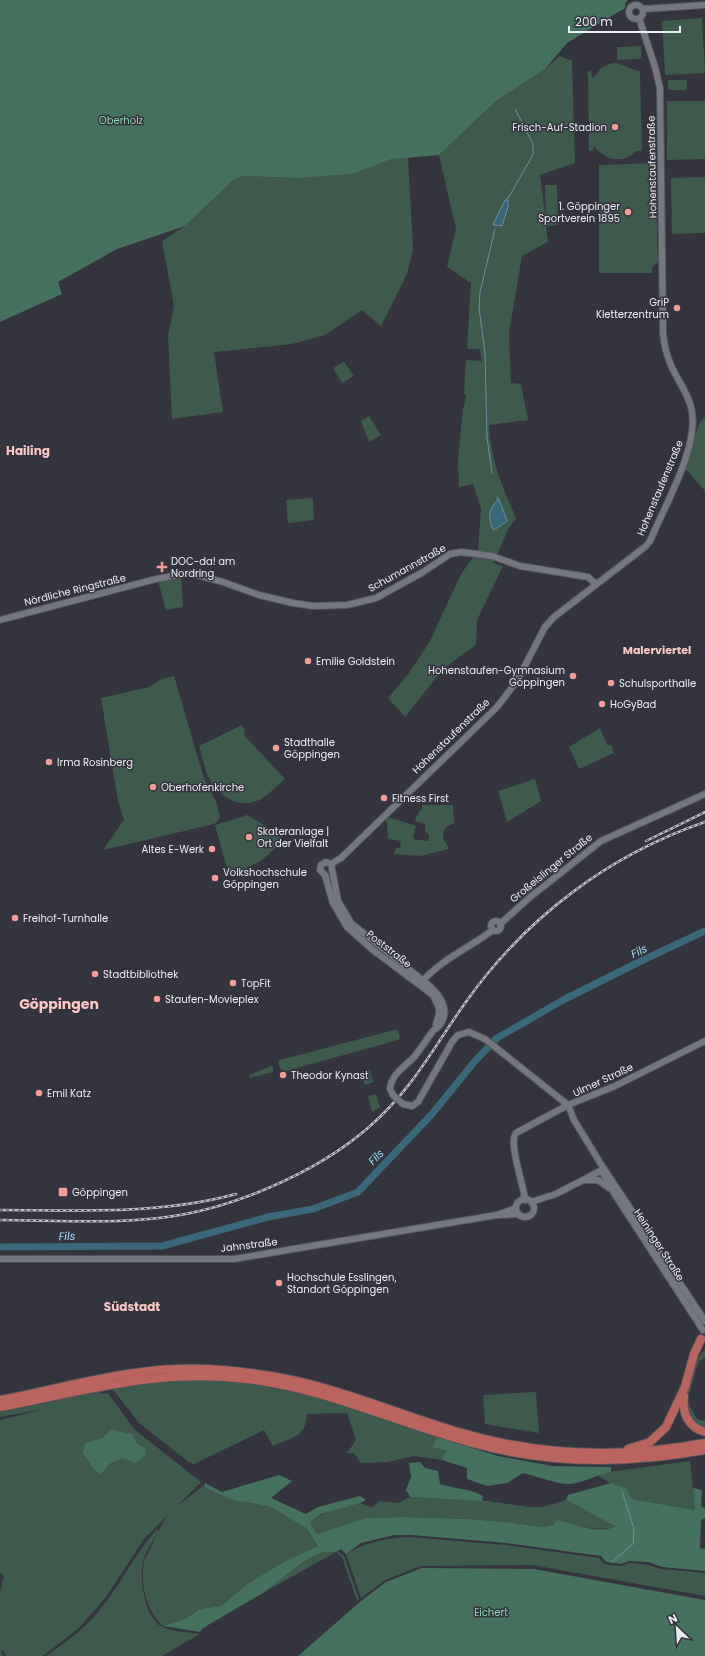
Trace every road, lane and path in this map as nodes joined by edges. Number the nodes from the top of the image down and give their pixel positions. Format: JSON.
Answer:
{"nodes":[{"id":1,"x":633,"y":2,"type":"edge"},
{"id":2,"x":705,"y":5,"type":"edge"},
{"id":3,"x":643,"y":9,"type":"junction"},
{"id":4,"x":639,"y":18,"type":"junction"},
{"id":5,"x":156,"y":579,"type":"joint"},
{"id":6,"x":596,"y":584,"type":"junction"},
{"id":7,"x":0,"y":620,"type":"edge"},
{"id":8,"x":705,"y":794,"type":"edge"},
{"id":9,"x":331,"y":864,"type":"junction"},
{"id":10,"x":328,"y":873,"type":"junction"},
{"id":11,"x":421,"y":982,"type":"junction"},
{"id":12,"x":705,"y":1041,"type":"edge"},
{"id":13,"x":568,"y":1105,"type":"junction"},
{"id":14,"x":604,"y":1169,"type":"junction"},
{"id":15,"x":582,"y":1181,"type":"junction"},
{"id":16,"x":614,"y":1193,"type":"junction"},
{"id":17,"x":556,"y":1194,"type":"junction"},
{"id":18,"x":528,"y":1201,"type":"junction"},
{"id":19,"x":517,"y":1211,"type":"junction"},
{"id":20,"x":533,"y":1211,"type":"junction"},
{"id":21,"x":0,"y":1259,"type":"edge"},
{"id":22,"x":667,"y":1277,"type":"junction"},
{"id":23,"x":676,"y":1279,"type":"junction"},
{"id":24,"x":705,"y":1321,"type":"edge"},
{"id":25,"x":703,"y":1335,"type":"edge"},
{"id":26,"x":705,"y":1348,"type":"edge"},
{"id":27,"x":694,"y":1359,"type":"junction"},
{"id":28,"x":112,"y":1380,"type":"junction"},
{"id":29,"x":685,"y":1387,"type":"junction"},
{"id":30,"x":0,"y":1400,"type":"edge"},
{"id":31,"x":0,"y":1406,"type":"edge"},
{"id":32,"x":705,"y":1432,"type":"edge"},
{"id":33,"x":705,"y":1443,"type":"edge"},
{"id":34,"x":705,"y":1450,"type":"edge"},
{"id":35,"x":610,"y":1454,"type":"junction"}],
"edges":[{"from":1,"to":3,"type":"main road"},
{"from":1,"to":4,"type":"main road"},
{"from":2,"to":3,"type":"main road"},
{"from":3,"to":4,"type":"main road"},
{"from":4,"to":6,"type":"main road","name":"Hohenstaufenstraße"},
{"from":5,"to":6,"type":"main road","name":"Schumannstraße"},
{"from":5,"to":7,"type":"main road","name":"Nördliche Ringstraße"},
{"from":6,"to":9,"type":"main road","name":"Hohenstaufenstraße"},
{"from":8,"to":11,"type":"main road","name":"Großeislinger Straße"},
{"from":9,"to":10,"type":"main road"},
{"from":9,"to":10,"type":"main road","name":"Hohenstaufenstraße"},
{"from":10,"to":11,"type":"main road","name":"Poststraße"},
{"from":11,"to":13,"type":"main road","name":"Ulmer Straße","bridge":true},
{"from":12,"to":13,"type":"main road","name":"Ulmer Straße"},
{"from":13,"to":14,"type":"main road","name":"Heininger Straße"},
{"from":13,"to":18,"type":"main road"},
{"from":14,"to":15,"type":"main road"},
{"from":14,"to":16,"type":"main road","name":"Heininger Straße"},
{"from":14,"to":23,"type":"main road","name":"Heininger Straße"},
{"from":15,"to":16,"type":"main road"},
{"from":15,"to":17,"type":"main road"},
{"from":16,"to":22,"type":"main road","name":"Heininger Straße"},
{"from":17,"to":18,"type":"main road"},
{"from":17,"to":20,"type":"main road"},
{"from":18,"to":19,"type":"main road"},
{"from":18,"to":20,"type":"main road"},
{"from":19,"to":20,"type":"main road"},
{"from":19,"to":21,"type":"main road","name":"Jahnstraße"},
{"from":22,"to":23,"type":"main road"},
{"from":22,"to":25,"type":"main road","name":"Heininger Straße"},
{"from":23,"to":24,"type":"main road","name":"Heininger Straße"},
{"from":25,"to":27,"type":"highway"},
{"from":26,"to":27,"type":"highway"},
{"from":27,"to":29,"type":"highway"},
{"from":28,"to":30,"type":"highway"},
{"from":28,"to":31,"type":"highway"},
{"from":28,"to":34,"type":"highway"},
{"from":28,"to":35,"type":"highway"},
{"from":29,"to":32,"type":"highway"},
{"from":29,"to":35,"type":"highway"},
{"from":33,"to":35,"type":"highway"}]}
